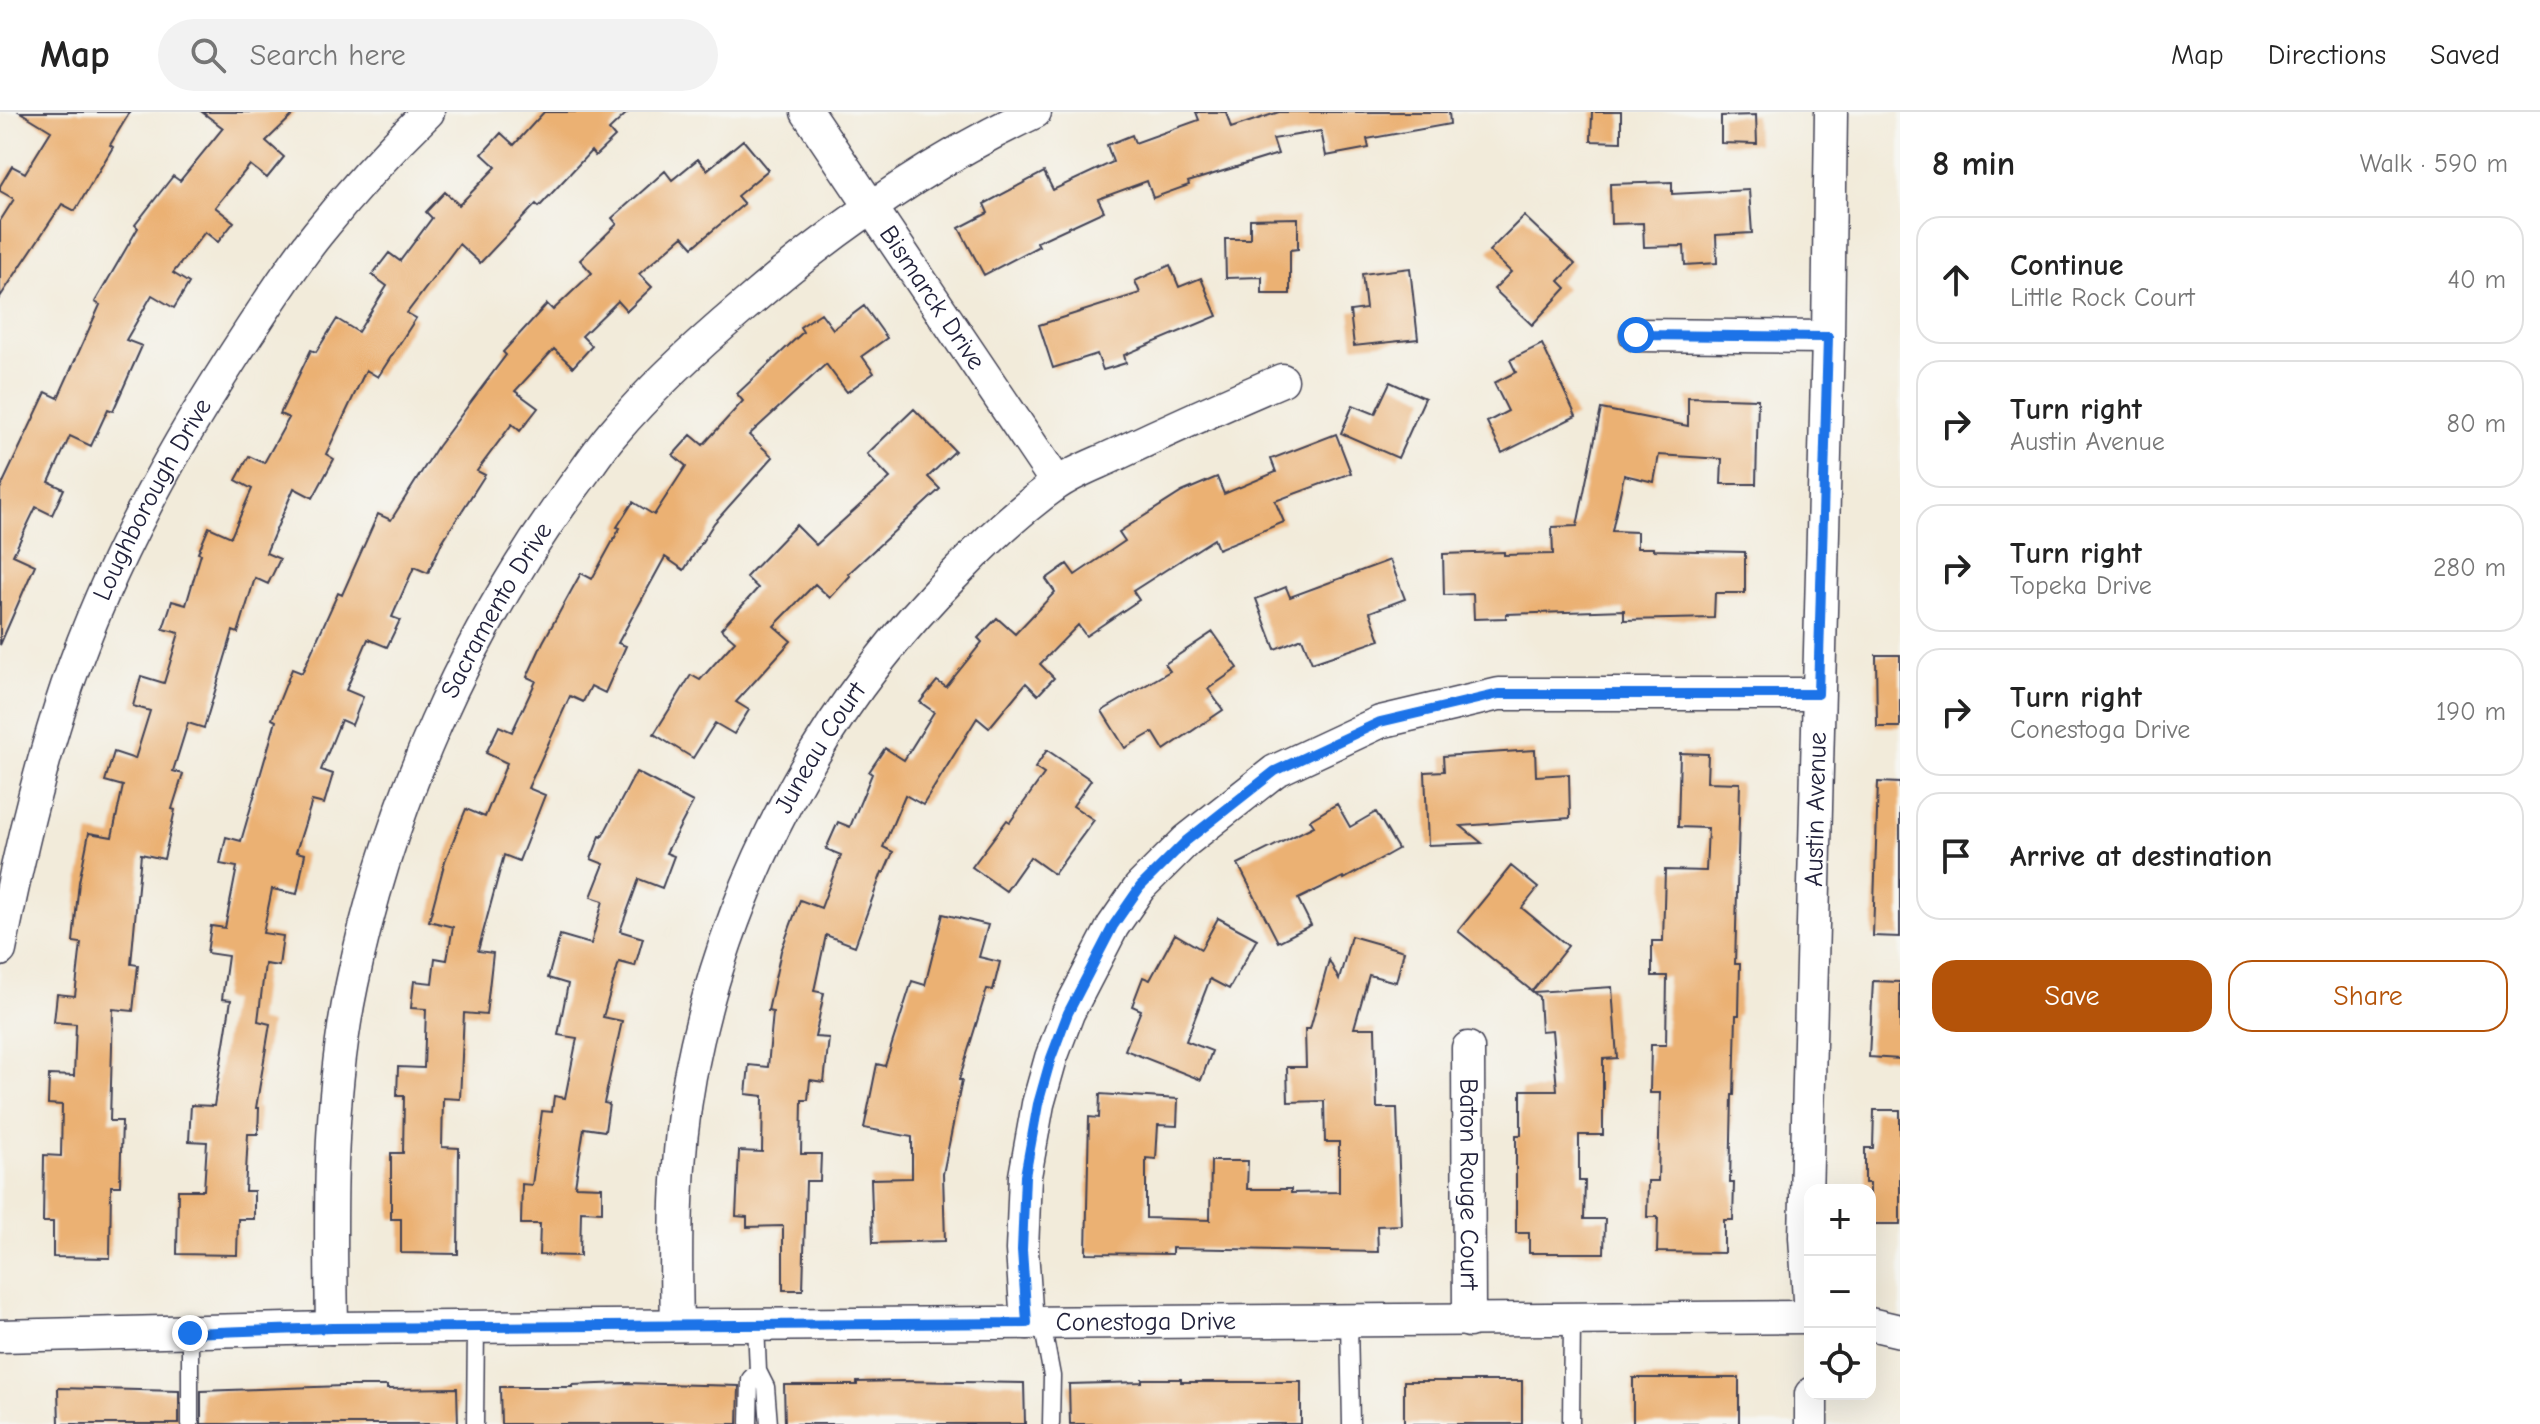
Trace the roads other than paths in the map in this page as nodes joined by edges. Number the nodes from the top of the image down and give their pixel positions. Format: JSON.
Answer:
{"nodes":[{"id":1,"x":428,"y":112,"type":"edge"},
{"id":2,"x":807,"y":112,"type":"edge"},
{"id":3,"x":1035,"y":112,"type":"edge"},
{"id":4,"x":1831,"y":112,"type":"edge"},
{"id":5,"x":871,"y":205,"type":"junction"},
{"id":6,"x":1636,"y":335,"type":"dead end"},
{"id":7,"x":1828,"y":337,"type":"junction"},
{"id":8,"x":1282,"y":380,"type":"dead end"},
{"id":9,"x":1057,"y":483,"type":"junction"},
{"id":10,"x":1818,"y":694,"type":"junction"},
{"id":11,"x":0,"y":950,"type":"edge"},
{"id":12,"x":1468,"y":1048,"type":"dead end"},
{"id":13,"x":1806,"y":1256,"type":"edge"},
{"id":14,"x":1804,"y":1316,"type":"edge"},
{"id":15,"x":1572,"y":1320,"type":"junction"},
{"id":16,"x":1469,"y":1321,"type":"junction"},
{"id":17,"x":1349,"y":1322,"type":"junction"},
{"id":18,"x":1035,"y":1323,"type":"junction"},
{"id":19,"x":677,"y":1324,"type":"junction"},
{"id":20,"x":756,"y":1324,"type":"junction"},
{"id":21,"x":1876,"y":1325,"type":"edge"},
{"id":22,"x":476,"y":1326,"type":"junction"},
{"id":23,"x":332,"y":1328,"type":"junction"},
{"id":24,"x":1900,"y":1331,"type":"edge"},
{"id":25,"x":190,"y":1333,"type":"junction"},
{"id":26,"x":0,"y":1336,"type":"edge"},
{"id":27,"x":758,"y":1371,"type":"junction"},
{"id":28,"x":1811,"y":1400,"type":"edge"},
{"id":29,"x":190,"y":1424,"type":"edge"},
{"id":30,"x":475,"y":1424,"type":"edge"},
{"id":31,"x":749,"y":1424,"type":"edge"},
{"id":32,"x":769,"y":1424,"type":"edge"},
{"id":33,"x":1051,"y":1424,"type":"edge"},
{"id":34,"x":1351,"y":1424,"type":"edge"},
{"id":35,"x":1571,"y":1424,"type":"edge"},
{"id":36,"x":1811,"y":1424,"type":"edge"}],
"edges":[{"from":1,"to":11,"type":"street","name":"Loughborough Drive"},
{"from":2,"to":5,"type":"street","name":"Bismarck Drive"},
{"from":3,"to":5,"type":"street","name":"Sacramento Drive"},
{"from":4,"to":7,"type":"street","name":"Austin Avenue"},
{"from":5,"to":9,"type":"street","name":"Bismarck Drive"},
{"from":5,"to":23,"type":"street","name":"Sacramento Drive"},
{"from":6,"to":7,"type":"street"},
{"from":7,"to":10,"type":"street","name":"Austin Avenue"},
{"from":8,"to":9,"type":"street","name":"Juneau Court"},
{"from":9,"to":19,"type":"street","name":"Juneau Court"},
{"from":10,"to":13,"type":"street","name":"Austin Avenue"},
{"from":10,"to":18,"type":"street"},
{"from":12,"to":16,"type":"street","name":"Baton Rouge Court"},
{"from":14,"to":15,"type":"street","name":"Conestoga Drive"},
{"from":15,"to":16,"type":"street","name":"Conestoga Drive"},
{"from":15,"to":35,"type":"lane"},
{"from":16,"to":17,"type":"street","name":"Conestoga Drive"},
{"from":17,"to":18,"type":"street","name":"Conestoga Drive"},
{"from":17,"to":34,"type":"lane"},
{"from":18,"to":20,"type":"street","name":"Conestoga Drive"},
{"from":18,"to":33,"type":"lane"},
{"from":19,"to":20,"type":"street","name":"Conestoga Drive"},
{"from":19,"to":22,"type":"street","name":"Conestoga Drive"},
{"from":20,"to":27,"type":"lane"},
{"from":21,"to":24,"type":"street"},
{"from":22,"to":23,"type":"street","name":"Conestoga Drive"},
{"from":22,"to":30,"type":"lane"},
{"from":23,"to":25,"type":"street","name":"Conestoga Drive"},
{"from":25,"to":26,"type":"street","name":"Conestoga Drive"},
{"from":25,"to":29,"type":"lane"},
{"from":27,"to":31,"type":"lane"},
{"from":27,"to":32,"type":"lane"},
{"from":28,"to":36,"type":"street"}]}
